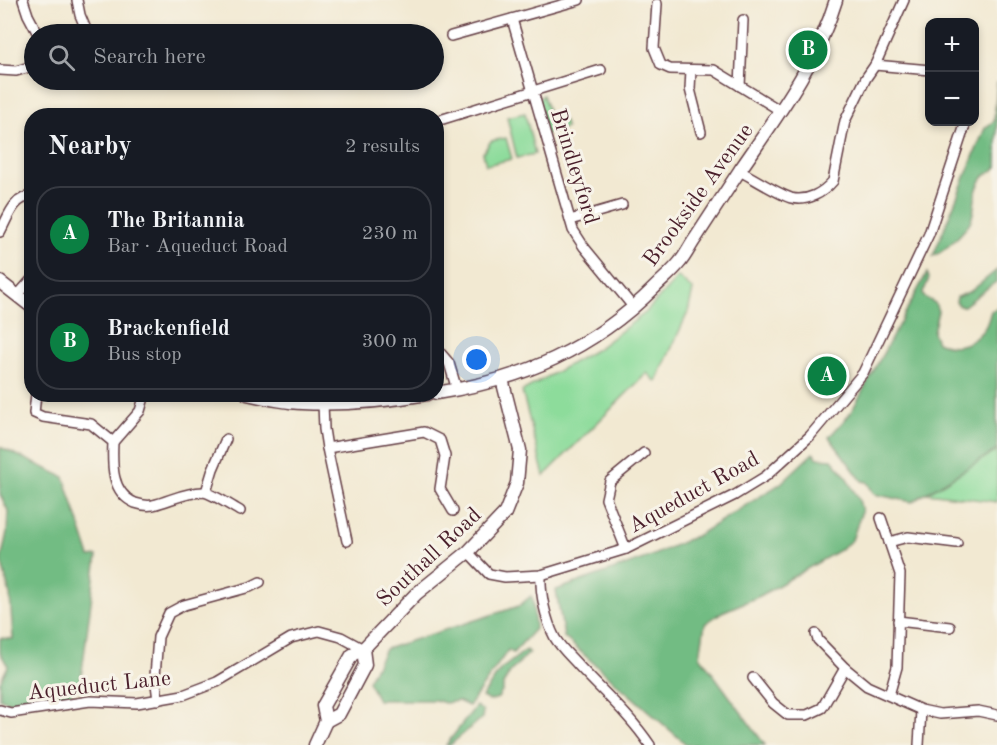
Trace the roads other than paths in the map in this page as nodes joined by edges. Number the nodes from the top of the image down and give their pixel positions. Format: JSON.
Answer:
{"nodes":[{"id":1,"x":23,"y":0,"type":"edge"},
{"id":2,"x":77,"y":0,"type":"edge"},
{"id":3,"x":579,"y":0,"type":"edge"},
{"id":4,"x":836,"y":0,"type":"edge"},
{"id":5,"x":904,"y":0,"type":"edge"},
{"id":6,"x":657,"y":4,"type":"dead end"},
{"id":7,"x":512,"y":19,"type":"junction"},
{"id":8,"x":743,"y":20,"type":"dead end"},
{"id":9,"x":33,"y":24,"type":"edge"},
{"id":10,"x":84,"y":24,"type":"edge"},
{"id":11,"x":451,"y":36,"type":"dead end"},
{"id":12,"x":875,"y":65,"type":"junction"},
{"id":13,"x":24,"y":69,"type":"edge"},
{"id":14,"x":0,"y":70,"type":"edge"},
{"id":15,"x":601,"y":70,"type":"dead end"},
{"id":16,"x":691,"y":70,"type":"junction"},
{"id":17,"x":925,"y":70,"type":"edge"},
{"id":18,"x":740,"y":86,"type":"junction"},
{"id":19,"x":533,"y":90,"type":"junction"},
{"id":20,"x":781,"y":111,"type":"junction"},
{"id":21,"x":444,"y":118,"type":"edge"},
{"id":22,"x":965,"y":126,"type":"edge"},
{"id":23,"x":701,"y":132,"type":"dead end"},
{"id":24,"x":740,"y":171,"type":"junction"},
{"id":25,"x":24,"y":197,"type":"edge"},
{"id":26,"x":622,"y":205,"type":"dead end"},
{"id":27,"x":570,"y":220,"type":"junction"},
{"id":28,"x":0,"y":232,"type":"edge"},
{"id":29,"x":0,"y":282,"type":"edge"},
{"id":30,"x":24,"y":288,"type":"edge"},
{"id":31,"x":17,"y":296,"type":"junction"},
{"id":32,"x":24,"y":301,"type":"edge"},
{"id":33,"x":634,"y":308,"type":"junction"},
{"id":34,"x":444,"y":357,"type":"edge"},
{"id":35,"x":502,"y":379,"type":"junction"},
{"id":36,"x":457,"y":390,"type":"junction"},
{"id":37,"x":444,"y":392,"type":"edge"},
{"id":38,"x":35,"y":402,"type":"edge"},
{"id":39,"x":143,"y":402,"type":"edge"},
{"id":40,"x":295,"y":402,"type":"edge"},
{"id":41,"x":340,"y":402,"type":"edge"},
{"id":42,"x":323,"y":403,"type":"junction"},
{"id":43,"x":226,"y":439,"type":"dead end"},
{"id":44,"x":113,"y":442,"type":"junction"},
{"id":45,"x":327,"y":448,"type":"junction"},
{"id":46,"x":644,"y":453,"type":"dead end"},
{"id":47,"x":206,"y":492,"type":"junction"},
{"id":48,"x":240,"y":511,"type":"dead end"},
{"id":49,"x":453,"y":511,"type":"dead end"},
{"id":50,"x":881,"y":518,"type":"dead end"},
{"id":51,"x":347,"y":541,"type":"dead end"},
{"id":52,"x":889,"y":542,"type":"junction"},
{"id":53,"x":957,"y":543,"type":"dead end"},
{"id":54,"x":626,"y":549,"type":"junction"},
{"id":55,"x":468,"y":552,"type":"junction"},
{"id":56,"x":541,"y":575,"type":"junction"},
{"id":57,"x":260,"y":582,"type":"dead end"},
{"id":58,"x":898,"y":621,"type":"junction"},
{"id":59,"x":950,"y":627,"type":"dead end"},
{"id":60,"x":816,"y":634,"type":"dead end"},
{"id":61,"x":363,"y":649,"type":"junction"},
{"id":62,"x":845,"y":668,"type":"junction"},
{"id":63,"x":753,"y":678,"type":"dead end"},
{"id":64,"x":889,"y":695,"type":"junction"},
{"id":65,"x":158,"y":700,"type":"junction"},
{"id":66,"x":0,"y":710,"type":"edge"},
{"id":67,"x":921,"y":710,"type":"junction"},
{"id":68,"x":997,"y":715,"type":"edge"},
{"id":69,"x":315,"y":745,"type":"edge"},
{"id":70,"x":650,"y":745,"type":"edge"},
{"id":71,"x":919,"y":745,"type":"edge"}],
"edges":[{"from":1,"to":9,"type":"street"},
{"from":2,"to":10,"type":"street"},
{"from":3,"to":7,"type":"street"},
{"from":4,"to":20,"type":"street","name":"Brookside Avenue"},
{"from":5,"to":12,"type":"street"},
{"from":6,"to":16,"type":"street"},
{"from":7,"to":11,"type":"street"},
{"from":7,"to":19,"type":"street","name":"Brindleyford"},
{"from":8,"to":18,"type":"street"},
{"from":12,"to":17,"type":"street"},
{"from":12,"to":24,"type":"street"},
{"from":13,"to":14,"type":"street"},
{"from":15,"to":19,"type":"street"},
{"from":16,"to":18,"type":"street"},
{"from":16,"to":23,"type":"street"},
{"from":18,"to":20,"type":"street"},
{"from":19,"to":21,"type":"street"},
{"from":19,"to":27,"type":"street","name":"Brindleyford"},
{"from":20,"to":24,"type":"street","name":"Brookside Avenue"},
{"from":22,"to":54,"type":"street","name":"Aqueduct Road"},
{"from":24,"to":33,"type":"street","name":"Brookside Avenue"},
{"from":25,"to":28,"type":"street"},
{"from":26,"to":27,"type":"street"},
{"from":27,"to":33,"type":"street","name":"Brindleyford"},
{"from":29,"to":31,"type":"street"},
{"from":30,"to":31,"type":"street"},
{"from":31,"to":32,"type":"street"},
{"from":33,"to":35,"type":"street","name":"Brookside Avenue"},
{"from":34,"to":36,"type":"street"},
{"from":35,"to":36,"type":"street","name":"Brookside Avenue"},
{"from":35,"to":55,"type":"street","name":"Southall Road"},
{"from":36,"to":37,"type":"street","name":"Brookside Avenue"},
{"from":38,"to":44,"type":"street"},
{"from":39,"to":44,"type":"street"},
{"from":40,"to":42,"type":"street"},
{"from":41,"to":42,"type":"street"},
{"from":42,"to":45,"type":"street"},
{"from":43,"to":47,"type":"street"},
{"from":44,"to":47,"type":"street"},
{"from":45,"to":49,"type":"street"},
{"from":45,"to":51,"type":"street"},
{"from":46,"to":54,"type":"street"},
{"from":47,"to":48,"type":"street"},
{"from":50,"to":52,"type":"street"},
{"from":52,"to":53,"type":"street"},
{"from":52,"to":58,"type":"street"},
{"from":54,"to":56,"type":"street","name":"Aqueduct Road"},
{"from":55,"to":56,"type":"street","name":"Aqueduct Road"},
{"from":55,"to":61,"type":"street","name":"Southall Road"},
{"from":56,"to":70,"type":"street"},
{"from":57,"to":65,"type":"street"},
{"from":58,"to":59,"type":"street"},
{"from":58,"to":64,"type":"street"},
{"from":60,"to":62,"type":"street"},
{"from":61,"to":65,"type":"street","name":"Aqueduct Lane"},
{"from":61,"to":69,"type":"street"},
{"from":62,"to":63,"type":"street"},
{"from":62,"to":64,"type":"street"},
{"from":64,"to":67,"type":"street"},
{"from":65,"to":66,"type":"street","name":"Aqueduct Lane"},
{"from":67,"to":68,"type":"street"},
{"from":67,"to":71,"type":"street"}]}
